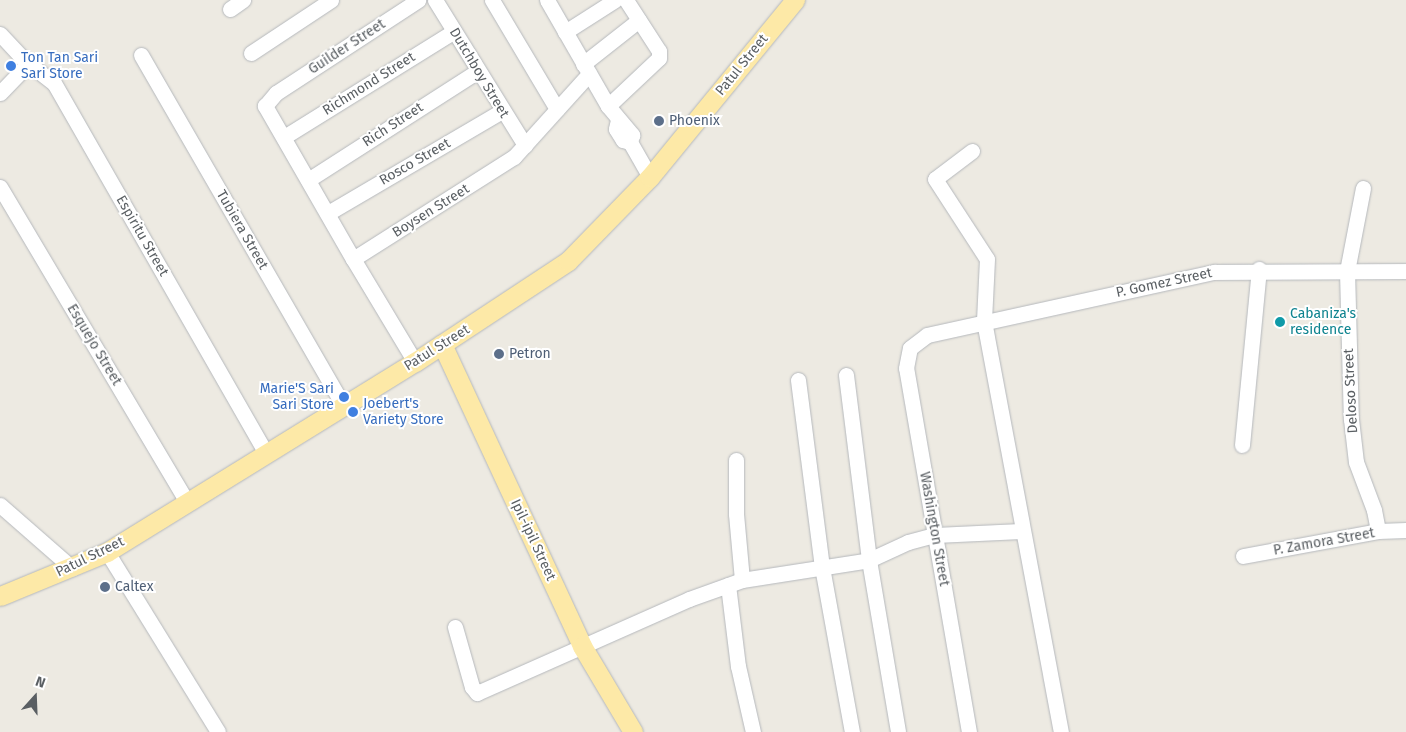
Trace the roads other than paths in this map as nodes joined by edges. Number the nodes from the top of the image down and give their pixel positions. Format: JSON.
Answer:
{"nodes":[{"id":1,"x":243,"y":0,"type":"edge"},
{"id":2,"x":331,"y":0,"type":"edge"},
{"id":3,"x":418,"y":0,"type":"edge"},
{"id":4,"x":435,"y":0,"type":"edge"},
{"id":5,"x":492,"y":0,"type":"edge"},
{"id":6,"x":547,"y":0,"type":"edge"},
{"id":7,"x":616,"y":0,"type":"edge"},
{"id":8,"x":626,"y":0,"type":"edge"},
{"id":9,"x":795,"y":0,"type":"edge"},
{"id":10,"x":230,"y":9,"type":"dead end"},
{"id":11,"x":639,"y":20,"type":"junction"},
{"id":12,"x":454,"y":31,"type":"junction"},
{"id":13,"x":565,"y":32,"type":"junction"},
{"id":14,"x":0,"y":34,"type":"edge"},
{"id":15,"x":251,"y":53,"type":"dead end"},
{"id":16,"x":141,"y":55,"type":"dead end"},
{"id":17,"x":29,"y":63,"type":"junction"},
{"id":18,"x":586,"y":69,"type":"junction"},
{"id":19,"x":478,"y":71,"type":"junction"},
{"id":20,"x":0,"y":94,"type":"edge"},
{"id":21,"x":608,"y":106,"type":"junction"},
{"id":22,"x":556,"y":109,"type":"junction"},
{"id":23,"x":502,"y":111,"type":"junction"},
{"id":24,"x":284,"y":137,"type":"junction"},
{"id":25,"x":525,"y":145,"type":"junction"},
{"id":26,"x":972,"y":151,"type":"dead end"},
{"id":27,"x":650,"y":177,"type":"junction"},
{"id":28,"x":308,"y":180,"type":"junction"},
{"id":29,"x":0,"y":187,"type":"edge"},
{"id":30,"x":1363,"y":188,"type":"dead end"},
{"id":31,"x":328,"y":213,"type":"junction"},
{"id":32,"x":353,"y":259,"type":"junction"},
{"id":33,"x":1259,"y":269,"type":"junction"},
{"id":34,"x":1347,"y":271,"type":"junction"},
{"id":35,"x":1406,"y":271,"type":"edge"},
{"id":36,"x":984,"y":321,"type":"junction"},
{"id":37,"x":927,"y":335,"type":"joint"},
{"id":38,"x":442,"y":344,"type":"junction"},
{"id":39,"x":414,"y":362,"type":"junction"},
{"id":40,"x":846,"y":375,"type":"dead end"},
{"id":41,"x":798,"y":380,"type":"dead end"},
{"id":42,"x":344,"y":406,"type":"junction"},
{"id":43,"x":1242,"y":445,"type":"dead end"},
{"id":44,"x":266,"y":453,"type":"junction"},
{"id":45,"x":736,"y":460,"type":"dead end"},
{"id":46,"x":188,"y":503,"type":"junction"},
{"id":47,"x":0,"y":505,"type":"edge"},
{"id":48,"x":6,"y":517,"type":"edge"},
{"id":49,"x":1406,"y":530,"type":"edge"},
{"id":50,"x":1021,"y":531,"type":"junction"},
{"id":51,"x":1378,"y":532,"type":"junction"},
{"id":52,"x":935,"y":535,"type":"junction"},
{"id":53,"x":107,"y":552,"type":"junction"},
{"id":54,"x":1243,"y":556,"type":"dead end"},
{"id":55,"x":869,"y":560,"type":"junction"},
{"id":56,"x":822,"y":567,"type":"junction"},
{"id":57,"x":72,"y":568,"type":"junction"},
{"id":58,"x":735,"y":583,"type":"junction"},
{"id":59,"x":0,"y":596,"type":"edge"},
{"id":60,"x":455,"y":627,"type":"dead end"},
{"id":61,"x":582,"y":646,"type":"junction"},
{"id":62,"x":218,"y":732,"type":"edge"},
{"id":63,"x":633,"y":732,"type":"edge"},
{"id":64,"x":754,"y":732,"type":"edge"},
{"id":65,"x":852,"y":732,"type":"edge"},
{"id":66,"x":898,"y":732,"type":"edge"},
{"id":67,"x":969,"y":732,"type":"edge"},
{"id":68,"x":1061,"y":732,"type":"edge"}],
"edges":[{"from":1,"to":10,"type":"street"},
{"from":2,"to":15,"type":"street"},
{"from":3,"to":24,"type":"street","name":"Guilder Street"},
{"from":4,"to":12,"type":"street","name":"Dutchboy Street"},
{"from":5,"to":22,"type":"street"},
{"from":6,"to":13,"type":"street"},
{"from":7,"to":13,"type":"street"},
{"from":8,"to":11,"type":"street"},
{"from":9,"to":27,"type":"main road","name":"Patul Street"},
{"from":11,"to":18,"type":"street","name":"Boysen Street"},
{"from":11,"to":21,"type":"street"},
{"from":12,"to":19,"type":"street","name":"Dutchboy Street"},
{"from":12,"to":24,"type":"street","name":"Richmond Street"},
{"from":13,"to":18,"type":"street"},
{"from":14,"to":17,"type":"street","name":"Espiritu Street"},
{"from":16,"to":42,"type":"street","name":"Tubiera Street"},
{"from":17,"to":20,"type":"street"},
{"from":17,"to":44,"type":"street","name":"Espiritu Street"},
{"from":18,"to":21,"type":"street"},
{"from":18,"to":22,"type":"street","name":"Boysen Street"},
{"from":19,"to":23,"type":"street","name":"Dutchboy Street"},
{"from":19,"to":28,"type":"street","name":"Rich Street"},
{"from":21,"to":27,"type":"street"},
{"from":22,"to":25,"type":"street","name":"Boysen Street"},
{"from":23,"to":25,"type":"street","name":"Dutchboy Street"},
{"from":23,"to":31,"type":"street","name":"Rosco Street"},
{"from":24,"to":28,"type":"street"},
{"from":25,"to":32,"type":"street","name":"Boysen Street"},
{"from":26,"to":36,"type":"street"},
{"from":27,"to":38,"type":"main road","name":"Patul Street"},
{"from":28,"to":31,"type":"street"},
{"from":29,"to":46,"type":"street","name":"Esquejo Street"},
{"from":30,"to":34,"type":"street","name":"Deloso Street"},
{"from":31,"to":32,"type":"street"},
{"from":32,"to":39,"type":"street"},
{"from":33,"to":34,"type":"street","name":"P. Gomez Street"},
{"from":33,"to":36,"type":"street","name":"P. Gomez Street"},
{"from":33,"to":43,"type":"street"},
{"from":34,"to":35,"type":"street","name":"P. Gomez Street"},
{"from":34,"to":51,"type":"street","name":"Deloso Street"},
{"from":36,"to":37,"type":"street","name":"P. Gomez Street"},
{"from":36,"to":50,"type":"street"},
{"from":37,"to":52,"type":"street","name":"Washington Street"},
{"from":38,"to":39,"type":"main road","name":"Patul Street"},
{"from":38,"to":61,"type":"main road","name":"Ipil-ipil Street"},
{"from":39,"to":42,"type":"main road","name":"Patul Street"},
{"from":40,"to":55,"type":"street"},
{"from":41,"to":56,"type":"street"},
{"from":42,"to":44,"type":"main road","name":"Patul Street"},
{"from":44,"to":46,"type":"main road","name":"Patul Street"},
{"from":45,"to":58,"type":"street"},
{"from":46,"to":53,"type":"main road","name":"Patul Street"},
{"from":47,"to":48,"type":"street"},
{"from":48,"to":57,"type":"street"},
{"from":49,"to":51,"type":"street","name":"P. Zamora Street"},
{"from":50,"to":52,"type":"street"},
{"from":50,"to":68,"type":"street"},
{"from":51,"to":54,"type":"street","name":"P. Zamora Street"},
{"from":52,"to":55,"type":"street"},
{"from":52,"to":67,"type":"street","name":"Washington Street"},
{"from":53,"to":57,"type":"main road","name":"Patul Street"},
{"from":53,"to":62,"type":"street"},
{"from":55,"to":56,"type":"street"},
{"from":55,"to":66,"type":"street"},
{"from":56,"to":58,"type":"street"},
{"from":56,"to":65,"type":"street"},
{"from":57,"to":59,"type":"main road","name":"Patul Street"},
{"from":58,"to":61,"type":"street"},
{"from":58,"to":64,"type":"street"},
{"from":60,"to":61,"type":"street"},
{"from":61,"to":63,"type":"main road","name":"Ipil-ipil Street"}]}
